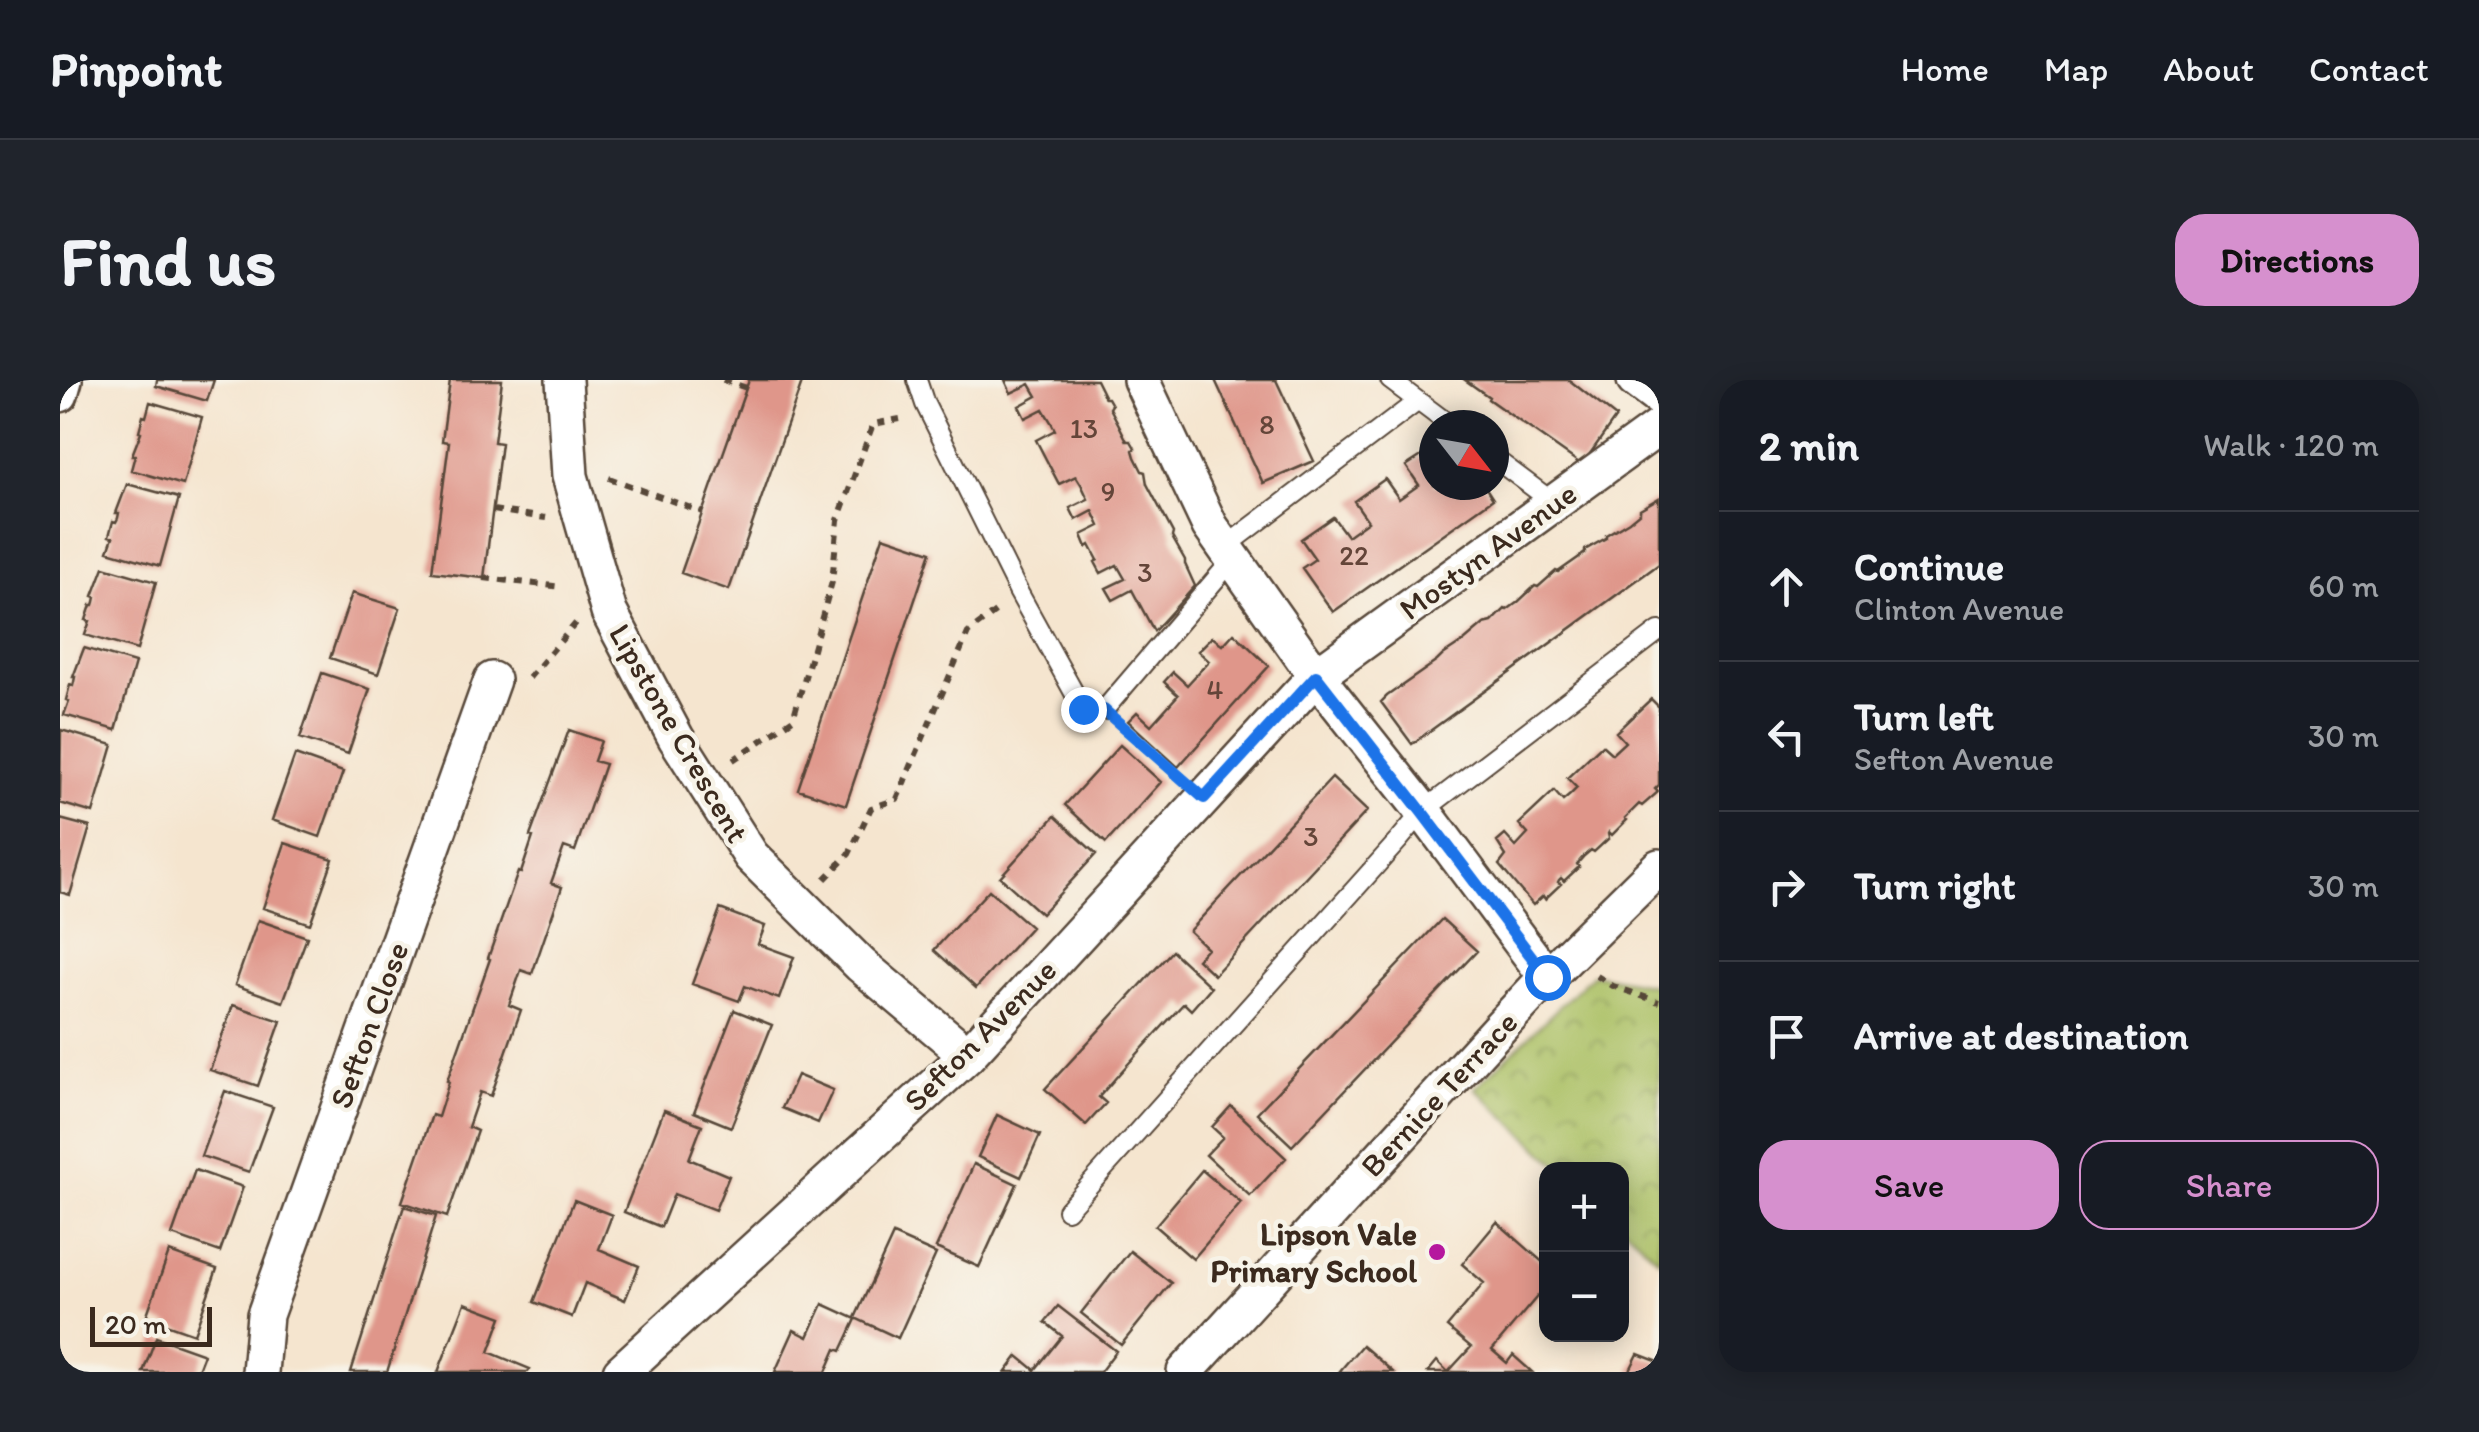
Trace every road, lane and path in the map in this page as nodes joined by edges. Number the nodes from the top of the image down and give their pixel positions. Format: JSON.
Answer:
{"nodes":[{"id":1,"x":64,"y":380,"type":"edge"},
{"id":2,"x":564,"y":380,"type":"edge"},
{"id":3,"x":723,"y":380,"type":"edge"},
{"id":4,"x":917,"y":380,"type":"edge"},
{"id":5,"x":1141,"y":380,"type":"edge"},
{"id":6,"x":1390,"y":380,"type":"edge"},
{"id":7,"x":1635,"y":380,"type":"edge"},
{"id":8,"x":746,"y":388,"type":"dead end"},
{"id":9,"x":60,"y":394,"type":"edge"},
{"id":10,"x":1659,"y":398,"type":"edge"},
{"id":11,"x":1418,"y":401,"type":"junction"},
{"id":12,"x":1430,"y":410,"type":"edge"},
{"id":13,"x":873,"y":424,"type":"dead end"},
{"id":14,"x":1659,"y":427,"type":"edge"},
{"id":15,"x":569,"y":464,"type":"junction"},
{"id":16,"x":1509,"y":469,"type":"edge"},
{"id":17,"x":1554,"y":503,"type":"junction"},
{"id":18,"x":492,"y":510,"type":"dead end"},
{"id":19,"x":702,"y":512,"type":"dead end"},
{"id":20,"x":584,"y":523,"type":"junction"},
{"id":21,"x":1229,"y":553,"type":"junction"},
{"id":22,"x":484,"y":578,"type":"dead end"},
{"id":23,"x":603,"y":592,"type":"junction"},
{"id":24,"x":1019,"y":593,"type":"junction"},
{"id":25,"x":1659,"y":631,"type":"edge"},
{"id":26,"x":1316,"y":676,"type":"junction"},
{"id":27,"x":492,"y":680,"type":"joint"},
{"id":28,"x":1104,"y":710,"type":"junction"},
{"id":29,"x":703,"y":780,"type":"junction"},
{"id":30,"x":1204,"y":798,"type":"junction"},
{"id":31,"x":1422,"y":812,"type":"junction"},
{"id":32,"x":1659,"y":867,"type":"edge"},
{"id":33,"x":800,"y":905,"type":"junction"},
{"id":34,"x":1547,"y":977,"type":"junction"},
{"id":35,"x":1659,"y":1002,"type":"edge"},
{"id":36,"x":968,"y":1054,"type":"junction"},
{"id":37,"x":1067,"y":1210,"type":"dead end"},
{"id":38,"x":260,"y":1372,"type":"edge"},
{"id":39,"x":621,"y":1372,"type":"edge"},
{"id":40,"x":1185,"y":1372,"type":"edge"}],
"edges":[{"from":1,"to":9,"type":"street"},
{"from":2,"to":15,"type":"street","name":"Lipstone Crescent"},
{"from":3,"to":8,"type":"path"},
{"from":4,"to":24,"type":"lane"},
{"from":5,"to":21,"type":"street"},
{"from":6,"to":11,"type":"lane"},
{"from":7,"to":10,"type":"street"},
{"from":11,"to":12,"type":"lane"},
{"from":11,"to":21,"type":"lane"},
{"from":13,"to":29,"type":"path"},
{"from":14,"to":17,"type":"street","name":"Mostyn Avenue"},
{"from":15,"to":19,"type":"path"},
{"from":15,"to":20,"type":"street","name":"Lipstone Crescent"},
{"from":16,"to":17,"type":"lane"},
{"from":17,"to":26,"type":"street","name":"Mostyn Avenue"},
{"from":18,"to":20,"type":"path"},
{"from":20,"to":23,"type":"street","name":"Lipstone Crescent"},
{"from":21,"to":26,"type":"street"},
{"from":21,"to":28,"type":"lane"},
{"from":22,"to":23,"type":"path"},
{"from":23,"to":27,"type":"path"},
{"from":23,"to":29,"type":"street","name":"Lipstone Crescent"},
{"from":24,"to":28,"type":"lane"},
{"from":24,"to":33,"type":"path"},
{"from":25,"to":31,"type":"lane"},
{"from":26,"to":30,"type":"street","name":"Sefton Avenue"},
{"from":26,"to":31,"type":"street"},
{"from":27,"to":38,"type":"street","name":"Sefton Close"},
{"from":28,"to":30,"type":"path"},
{"from":29,"to":33,"type":"street","name":"Lipstone Crescent"},
{"from":30,"to":36,"type":"street","name":"Sefton Avenue"},
{"from":31,"to":34,"type":"street"},
{"from":31,"to":37,"type":"lane"},
{"from":32,"to":34,"type":"street","name":"Bernice Terrace"},
{"from":33,"to":36,"type":"street","name":"Lipstone Crescent"},
{"from":34,"to":35,"type":"path"},
{"from":34,"to":40,"type":"street","name":"Bernice Terrace"},
{"from":36,"to":39,"type":"street","name":"Sefton Avenue"}]}
